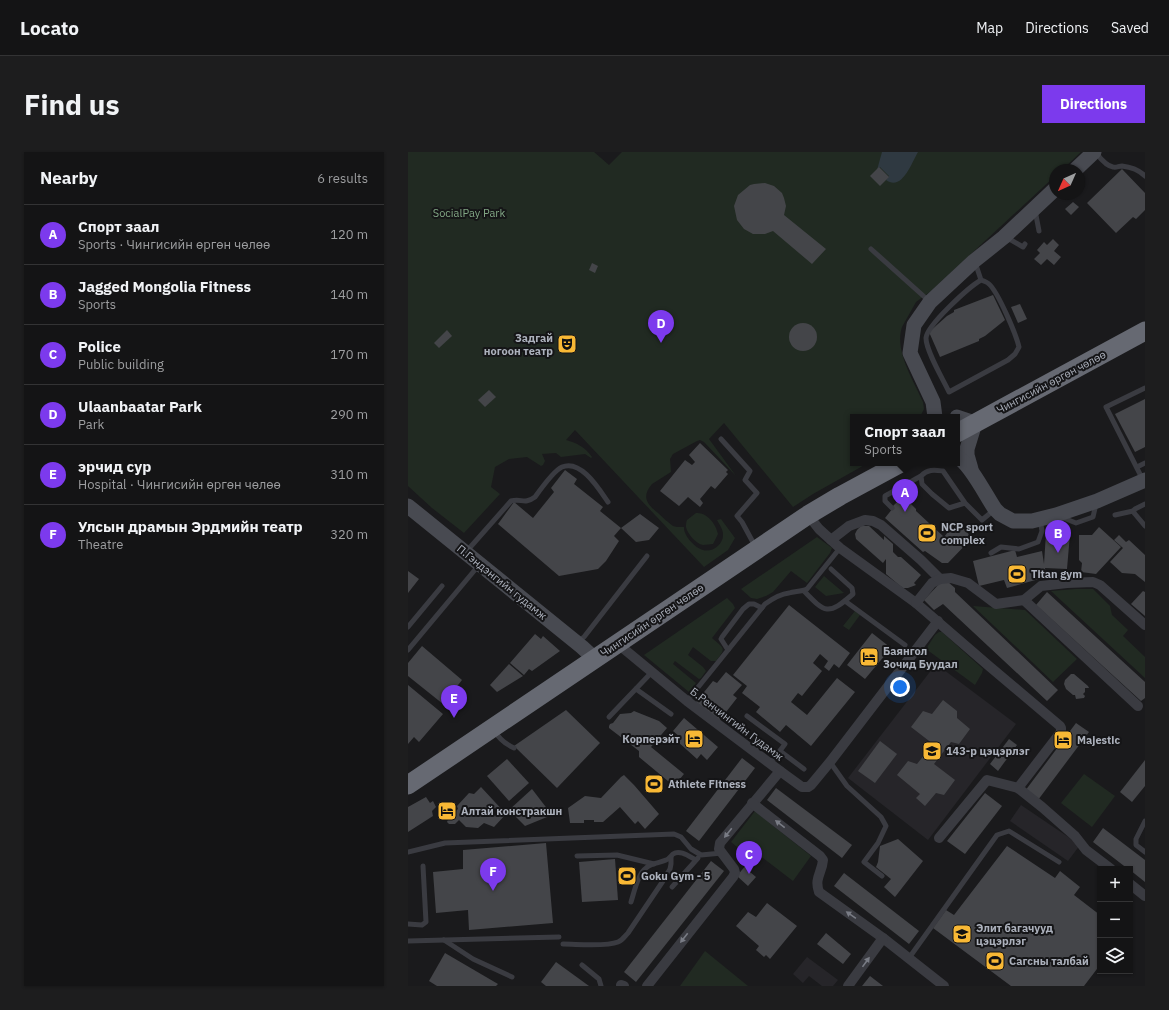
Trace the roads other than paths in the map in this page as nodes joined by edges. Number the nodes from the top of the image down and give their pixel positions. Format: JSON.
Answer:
{"nodes":[{"id":1,"x":1095,"y":152,"type":"edge"},
{"id":2,"x":1082,"y":164,"type":"edge"},
{"id":3,"x":1145,"y":176,"type":"edge"},
{"id":4,"x":1049,"y":195,"type":"edge"},
{"id":5,"x":1034,"y":209,"type":"junction"},
{"id":6,"x":1039,"y":231,"type":"dead end"},
{"id":7,"x":1004,"y":236,"type":"junction"},
{"id":8,"x":1025,"y":244,"type":"dead end"},
{"id":9,"x":871,"y":248,"type":"dead end"},
{"id":10,"x":974,"y":261,"type":"junction"},
{"id":11,"x":981,"y":280,"type":"junction"},
{"id":12,"x":930,"y":302,"type":"junction"},
{"id":13,"x":1145,"y":332,"type":"edge"},
{"id":14,"x":1145,"y":388,"type":"edge"},
{"id":15,"x":933,"y":402,"type":"junction"},
{"id":16,"x":935,"y":414,"type":"edge"},
{"id":17,"x":949,"y":414,"type":"edge"},
{"id":18,"x":963,"y":419,"type":"edge"},
{"id":19,"x":722,"y":439,"type":"dead end"},
{"id":20,"x":960,"y":458,"type":"edge"},
{"id":21,"x":1145,"y":463,"type":"edge"},
{"id":22,"x":895,"y":466,"type":"edge"},
{"id":23,"x":1137,"y":467,"type":"junction"},
{"id":24,"x":972,"y":472,"type":"junction"},
{"id":25,"x":921,"y":476,"type":"junction"},
{"id":26,"x":1144,"y":481,"type":"edge"},
{"id":27,"x":608,"y":502,"type":"dead end"},
{"id":28,"x":964,"y":503,"type":"junction"},
{"id":29,"x":1145,"y":504,"type":"edge"},
{"id":30,"x":408,"y":506,"type":"edge"},
{"id":31,"x":892,"y":508,"type":"dead end"},
{"id":32,"x":995,"y":509,"type":"junction"},
{"id":33,"x":1134,"y":512,"type":"junction"},
{"id":34,"x":808,"y":515,"type":"junction"},
{"id":35,"x":1115,"y":515,"type":"dead end"},
{"id":36,"x":1042,"y":519,"type":"junction"},
{"id":37,"x":1145,"y":526,"type":"edge"},
{"id":38,"x":831,"y":540,"type":"junction"},
{"id":39,"x":840,"y":548,"type":"junction"},
{"id":40,"x":757,"y":549,"type":"junction"},
{"id":41,"x":991,"y":552,"type":"dead end"},
{"id":42,"x":465,"y":553,"type":"junction"},
{"id":43,"x":647,"y":556,"type":"dead end"},
{"id":44,"x":480,"y":564,"type":"junction"},
{"id":45,"x":831,"y":570,"type":"dead end"},
{"id":46,"x":940,"y":579,"type":"junction"},
{"id":47,"x":442,"y":586,"type":"dead end"},
{"id":48,"x":804,"y":591,"type":"junction"},
{"id":49,"x":1024,"y":600,"type":"junction"},
{"id":50,"x":845,"y":601,"type":"junction"},
{"id":51,"x":916,"y":603,"type":"junction"},
{"id":52,"x":762,"y":608,"type":"junction"},
{"id":53,"x":938,"y":621,"type":"junction"},
{"id":54,"x":1145,"y":625,"type":"edge"},
{"id":55,"x":408,"y":627,"type":"edge"},
{"id":56,"x":576,"y":643,"type":"junction"},
{"id":57,"x":618,"y":644,"type":"junction"},
{"id":58,"x":905,"y":645,"type":"dead end"},
{"id":59,"x":408,"y":650,"type":"edge"},
{"id":60,"x":728,"y":650,"type":"junction"},
{"id":61,"x":595,"y":659,"type":"junction"},
{"id":62,"x":652,"y":672,"type":"junction"},
{"id":63,"x":636,"y":688,"type":"junction"},
{"id":64,"x":687,"y":701,"type":"junction"},
{"id":65,"x":1138,"y":706,"type":"dead end"},
{"id":66,"x":671,"y":714,"type":"dead end"},
{"id":67,"x":747,"y":716,"type":"dead end"},
{"id":68,"x":609,"y":717,"type":"dead end"},
{"id":69,"x":492,"y":728,"type":"junction"},
{"id":70,"x":514,"y":748,"type":"dead end"},
{"id":71,"x":780,"y":751,"type":"junction"},
{"id":72,"x":830,"y":762,"type":"junction"},
{"id":73,"x":770,"y":764,"type":"junction"},
{"id":74,"x":804,"y":769,"type":"dead end"},
{"id":75,"x":780,"y":771,"type":"junction"},
{"id":76,"x":408,"y":785,"type":"edge"},
{"id":77,"x":1018,"y":788,"type":"junction"},
{"id":78,"x":752,"y":803,"type":"junction"},
{"id":79,"x":1145,"y":821,"type":"edge"},
{"id":80,"x":939,"y":838,"type":"dead end"},
{"id":81,"x":408,"y":852,"type":"edge"},
{"id":82,"x":1145,"y":852,"type":"edge"},
{"id":83,"x":722,"y":853,"type":"junction"},
{"id":84,"x":701,"y":855,"type":"junction"},
{"id":85,"x":577,"y":856,"type":"dead end"},
{"id":86,"x":671,"y":857,"type":"junction"},
{"id":87,"x":696,"y":860,"type":"junction"},
{"id":88,"x":1059,"y":862,"type":"dead end"},
{"id":89,"x":655,"y":864,"type":"junction"},
{"id":90,"x":423,"y":866,"type":"dead end"},
{"id":91,"x":1107,"y":866,"type":"edge"},
{"id":92,"x":882,"y":876,"type":"dead end"},
{"id":93,"x":1133,"y":886,"type":"edge"},
{"id":94,"x":672,"y":887,"type":"dead end"},
{"id":95,"x":1145,"y":896,"type":"edge"},
{"id":96,"x":631,"y":902,"type":"dead end"},
{"id":97,"x":408,"y":924,"type":"edge"},
{"id":98,"x":559,"y":937,"type":"dead end"},
{"id":99,"x":883,"y":938,"type":"junction"},
{"id":100,"x":443,"y":940,"type":"junction"},
{"id":101,"x":408,"y":941,"type":"edge"},
{"id":102,"x":563,"y":944,"type":"dead end"},
{"id":103,"x":909,"y":958,"type":"junction"},
{"id":104,"x":582,"y":965,"type":"dead end"},
{"id":105,"x":512,"y":978,"type":"dead end"},
{"id":106,"x":601,"y":986,"type":"edge"},
{"id":107,"x":647,"y":986,"type":"edge"},
{"id":108,"x":848,"y":986,"type":"edge"},
{"id":109,"x":944,"y":986,"type":"edge"}],
"edges":[{"from":1,"to":2,"type":"street"},
{"from":1,"to":3,"type":"lane"},
{"from":4,"to":5,"type":"street"},
{"from":5,"to":6,"type":"lane"},
{"from":5,"to":7,"type":"street"},
{"from":7,"to":8,"type":"lane"},
{"from":7,"to":10,"type":"street"},
{"from":9,"to":12,"type":"lane"},
{"from":10,"to":11,"type":"lane"},
{"from":10,"to":12,"type":"street"},
{"from":11,"to":11,"type":"lane"},
{"from":12,"to":15,"type":"street"},
{"from":13,"to":18,"type":"highway","name":"Чингисийн өргөн чөлөө"},
{"from":14,"to":23,"type":"lane"},
{"from":15,"to":16,"type":"street"},
{"from":15,"to":17,"type":"street"},
{"from":18,"to":24,"type":"street"},
{"from":19,"to":40,"type":"lane"},
{"from":20,"to":24,"type":"street"},
{"from":21,"to":23,"type":"lane"},
{"from":22,"to":34,"type":"highway","name":"Чингисийн өргөн чөлөө"},
{"from":23,"to":26,"type":"lane"},
{"from":24,"to":32,"type":"street"},
{"from":25,"to":28,"type":"lane"},
{"from":25,"to":28,"type":"lane"},
{"from":25,"to":31,"type":"lane"},
{"from":26,"to":36,"type":"street"},
{"from":27,"to":42,"type":"lane"},
{"from":28,"to":32,"type":"lane"},
{"from":29,"to":33,"type":"lane"},
{"from":30,"to":42,"type":"street","name":"П.Гэндэнгийн гудамж"},
{"from":32,"to":36,"type":"street"},
{"from":33,"to":35,"type":"lane"},
{"from":33,"to":37,"type":"lane"},
{"from":34,"to":38,"type":"street"},
{"from":34,"to":40,"type":"highway","name":"Чингисийн өргөн чөлөө"},
{"from":36,"to":41,"type":"lane"},
{"from":38,"to":39,"type":"street"},
{"from":38,"to":46,"type":"street"},
{"from":39,"to":48,"type":"lane"},
{"from":39,"to":51,"type":"street"},
{"from":40,"to":57,"type":"highway","name":"Чингисийн өргөн чөлөө"},
{"from":42,"to":44,"type":"street","name":"П.Гэндэнгийн гудамж"},
{"from":43,"to":56,"type":"lane"},
{"from":44,"to":56,"type":"street","name":"П.Гэндэнгийн гудамж"},
{"from":44,"to":59,"type":"lane"},
{"from":45,"to":50,"type":"lane"},
{"from":46,"to":49,"type":"street"},
{"from":46,"to":51,"type":"street"},
{"from":47,"to":55,"type":"lane"},
{"from":48,"to":50,"type":"lane"},
{"from":48,"to":52,"type":"lane"},
{"from":49,"to":54,"type":"street"},
{"from":49,"to":65,"type":"street"},
{"from":50,"to":58,"type":"lane"},
{"from":51,"to":53,"type":"street"},
{"from":52,"to":60,"type":"lane"},
{"from":52,"to":60,"type":"lane"},
{"from":53,"to":72,"type":"street"},
{"from":53,"to":77,"type":"street"},
{"from":56,"to":61,"type":"street","name":"П.Гэндэнгийн гудамж"},
{"from":57,"to":61,"type":"highway","name":"Чингисийн өргөн чөлөө"},
{"from":57,"to":62,"type":"street","name":"Б.Ренчингийн Гудамж"},
{"from":60,"to":64,"type":"lane"},
{"from":61,"to":69,"type":"highway","name":"Чингисийн өргөн чөлөө"},
{"from":62,"to":63,"type":"lane"},
{"from":62,"to":64,"type":"street","name":"Б.Ренчингийн Гудамж"},
{"from":63,"to":66,"type":"lane"},
{"from":63,"to":68,"type":"lane"},
{"from":64,"to":73,"type":"street","name":"Б.Ренчингийн Гудамж"},
{"from":67,"to":71,"type":"lane"},
{"from":69,"to":70,"type":"lane"},
{"from":69,"to":76,"type":"highway","name":"Чингисийн өргөн чөлөө"},
{"from":71,"to":73,"type":"lane"},
{"from":71,"to":74,"type":"lane"},
{"from":72,"to":75,"type":"street"},
{"from":72,"to":92,"type":"lane"},
{"from":73,"to":75,"type":"street","name":"Б.Ренчингийн Гудамж"},
{"from":75,"to":78,"type":"street","name":"Б.Ренчингийн Гудамж"},
{"from":77,"to":80,"type":"street"},
{"from":77,"to":91,"type":"street"},
{"from":78,"to":83,"type":"street","name":"Б.Ренчингийн Гудамж","one_way":true},
{"from":99,"to":78,"type":"street","one_way":true},
{"from":79,"to":82,"type":"lane"},
{"from":81,"to":84,"type":"lane"},
{"from":83,"to":84,"type":"lane"},
{"from":83,"to":107,"type":"street","one_way":true},
{"from":84,"to":87,"type":"lane"},
{"from":85,"to":89,"type":"lane"},
{"from":86,"to":87,"type":"lane"},
{"from":86,"to":89,"type":"lane"},
{"from":86,"to":102,"type":"lane"},
{"from":87,"to":94,"type":"lane"},
{"from":88,"to":103,"type":"lane"},
{"from":89,"to":96,"type":"lane"},
{"from":90,"to":97,"type":"lane"},
{"from":93,"to":95,"type":"street"},
{"from":98,"to":100,"type":"lane"},
{"from":99,"to":103,"type":"street"},
{"from":108,"to":99,"type":"street","one_way":true},
{"from":100,"to":101,"type":"lane"},
{"from":100,"to":105,"type":"lane"},
{"from":103,"to":109,"type":"street"},
{"from":104,"to":106,"type":"lane"}]}
